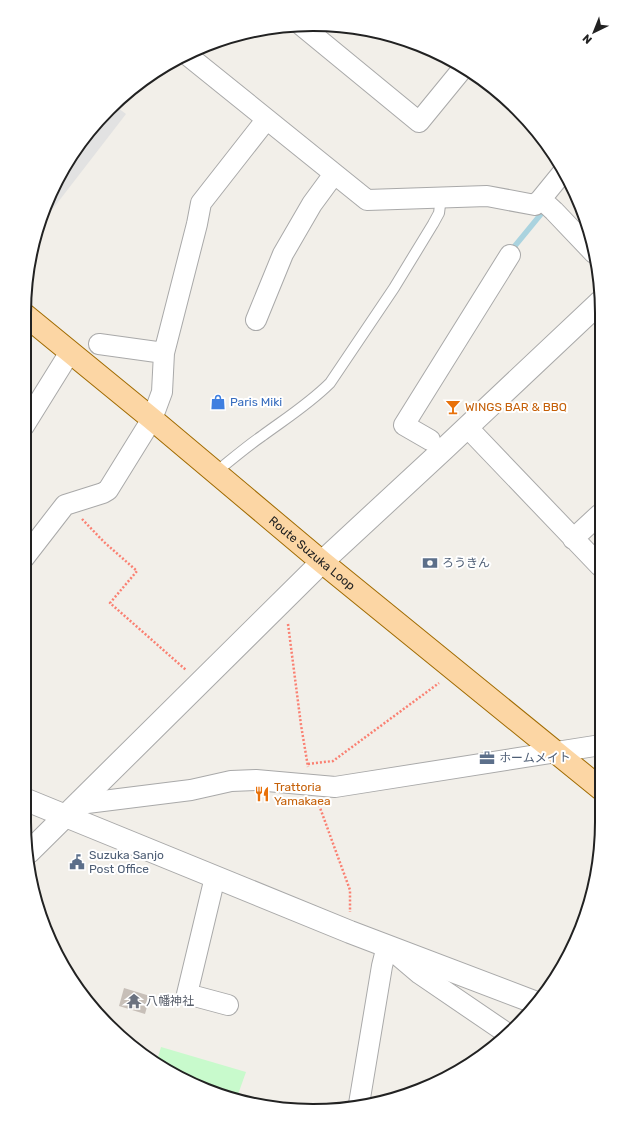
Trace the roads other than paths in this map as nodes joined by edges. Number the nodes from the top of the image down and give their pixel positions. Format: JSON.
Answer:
{"nodes":[{"id":1,"x":308,"y":31,"type":"edge"},
{"id":2,"x":191,"y":58,"type":"edge"},
{"id":3,"x":460,"y":72,"type":"edge"},
{"id":4,"x":266,"y":120,"type":"junction"},
{"id":5,"x":334,"y":174,"type":"junction"},
{"id":6,"x":560,"y":178,"type":"edge"},
{"id":7,"x":441,"y":197,"type":"junction"},
{"id":8,"x":547,"y":204,"type":"junction"},
{"id":9,"x":586,"y":245,"type":"edge"},
{"id":10,"x":510,"y":255,"type":"dead end"},
{"id":11,"x":595,"y":307,"type":"edge"},
{"id":12,"x":31,"y":320,"type":"edge"},
{"id":13,"x":256,"y":320,"type":"dead end"},
{"id":14,"x":99,"y":344,"type":"dead end"},
{"id":15,"x":70,"y":352,"type":"junction"},
{"id":16,"x":164,"y":352,"type":"junction"},
{"id":17,"x":31,"y":415,"type":"edge"},
{"id":18,"x":152,"y":419,"type":"junction"},
{"id":19,"x":467,"y":427,"type":"junction"},
{"id":20,"x":430,"y":440,"type":"dead end"},
{"id":21,"x":216,"y":472,"type":"junction"},
{"id":22,"x":595,"y":519,"type":"edge"},
{"id":23,"x":31,"y":534,"type":"edge"},
{"id":24,"x":574,"y":539,"type":"junction"},
{"id":25,"x":595,"y":561,"type":"edge"},
{"id":26,"x":322,"y":562,"type":"junction"},
{"id":27,"x":595,"y":746,"type":"edge"},
{"id":28,"x":556,"y":752,"type":"junction"},
{"id":29,"x":595,"y":784,"type":"edge"},
{"id":30,"x":31,"y":801,"type":"edge"},
{"id":31,"x":73,"y":810,"type":"junction"},
{"id":32,"x":32,"y":849,"type":"edge"},
{"id":33,"x":215,"y":877,"type":"junction"},
{"id":34,"x":387,"y":946,"type":"junction"},
{"id":35,"x":531,"y":1001,"type":"edge"},
{"id":36,"x":228,"y":1005,"type":"dead end"},
{"id":37,"x":503,"y":1030,"type":"edge"},
{"id":38,"x":360,"y":1100,"type":"edge"}],
"edges":[{"from":1,"to":3,"type":"street"},
{"from":2,"to":4,"type":"street"},
{"from":4,"to":5,"type":"street"},
{"from":4,"to":16,"type":"street"},
{"from":5,"to":7,"type":"street"},
{"from":5,"to":13,"type":"street"},
{"from":6,"to":8,"type":"street"},
{"from":7,"to":8,"type":"street"},
{"from":7,"to":21,"type":"lane"},
{"from":8,"to":9,"type":"street"},
{"from":10,"to":20,"type":"street"},
{"from":11,"to":19,"type":"street"},
{"from":12,"to":15,"type":"main road","name":"Route Suzuka Loop"},
{"from":14,"to":16,"type":"street"},
{"from":15,"to":17,"type":"street"},
{"from":15,"to":18,"type":"main road","name":"Route Suzuka Loop"},
{"from":16,"to":18,"type":"street"},
{"from":18,"to":21,"type":"main road","name":"Route Suzuka Loop"},
{"from":18,"to":23,"type":"street"},
{"from":19,"to":24,"type":"street"},
{"from":19,"to":26,"type":"street"},
{"from":21,"to":26,"type":"main road","name":"Route Suzuka Loop"},
{"from":22,"to":24,"type":"street"},
{"from":24,"to":25,"type":"street"},
{"from":26,"to":28,"type":"main road","name":"Route Suzuka Loop"},
{"from":26,"to":31,"type":"street"},
{"from":27,"to":28,"type":"street"},
{"from":28,"to":29,"type":"main road","name":"Route Suzuka Loop"},
{"from":28,"to":31,"type":"street"},
{"from":30,"to":31,"type":"street"},
{"from":31,"to":32,"type":"street"},
{"from":31,"to":33,"type":"street"},
{"from":33,"to":34,"type":"street"},
{"from":33,"to":36,"type":"street"},
{"from":34,"to":35,"type":"street"},
{"from":34,"to":37,"type":"street"},
{"from":34,"to":38,"type":"street"}]}
